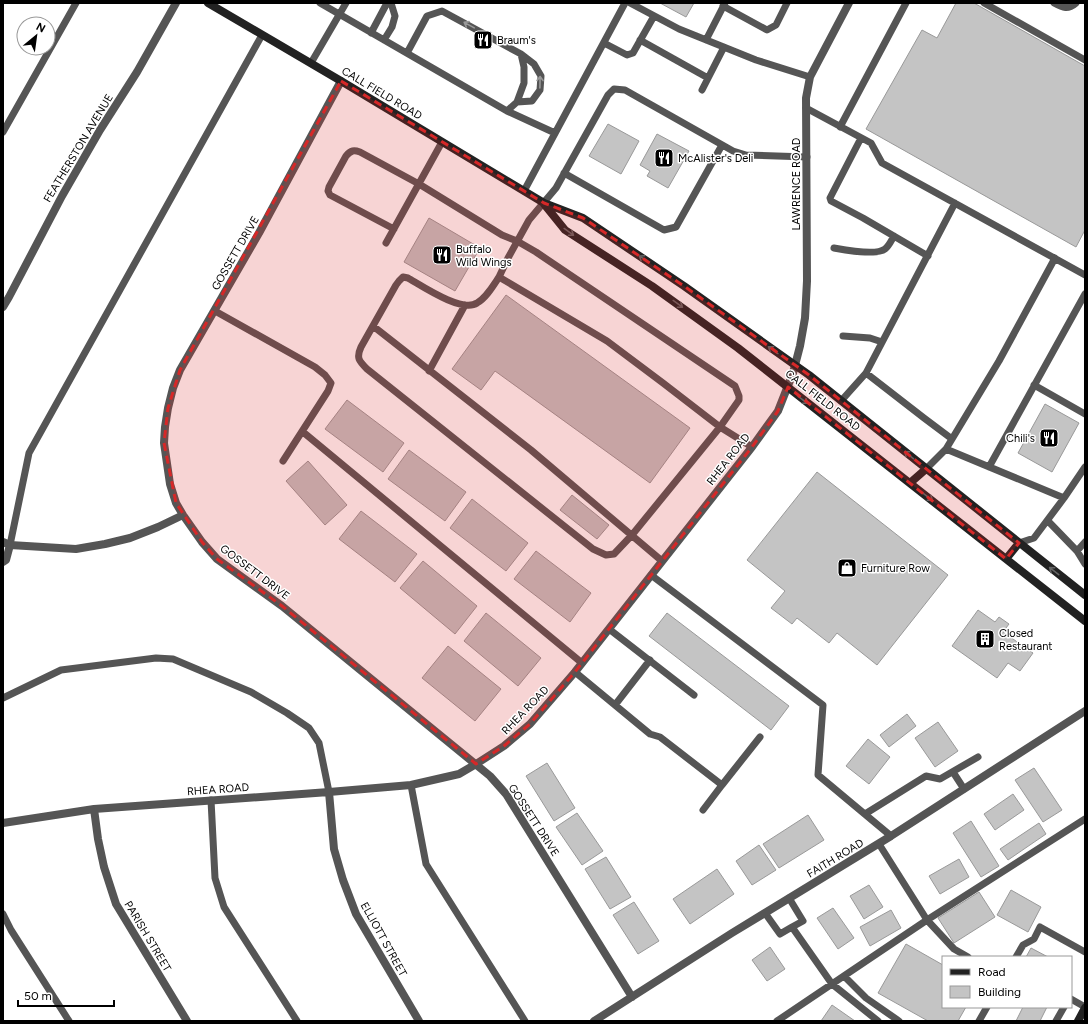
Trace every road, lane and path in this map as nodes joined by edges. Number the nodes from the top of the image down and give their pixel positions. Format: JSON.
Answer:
{"nodes":[{"id":1,"x":76,"y":3,"type":"edge"},
{"id":2,"x":176,"y":3,"type":"edge"},
{"id":3,"x":208,"y":3,"type":"edge"},
{"id":4,"x":320,"y":3,"type":"edge"},
{"id":5,"x":346,"y":3,"type":"edge"},
{"id":6,"x":387,"y":3,"type":"edge"},
{"id":7,"x":390,"y":3,"type":"edge"},
{"id":8,"x":625,"y":3,"type":"edge"},
{"id":9,"x":630,"y":3,"type":"edge"},
{"id":10,"x":787,"y":3,"type":"edge"},
{"id":11,"x":849,"y":3,"type":"edge"},
{"id":12,"x":906,"y":3,"type":"edge"},
{"id":13,"x":984,"y":3,"type":"edge"},
{"id":14,"x":1054,"y":3,"type":"edge"},
{"id":15,"x":1076,"y":3,"type":"edge"},
{"id":16,"x":724,"y":4,"type":"edge"},
{"id":17,"x":340,"y":15,"type":"junction"},
{"id":18,"x":654,"y":16,"type":"junction"},
{"id":19,"x":371,"y":33,"type":"junction"},
{"id":20,"x":262,"y":35,"type":"junction"},
{"id":21,"x":384,"y":40,"type":"junction"},
{"id":22,"x":640,"y":40,"type":"junction"},
{"id":23,"x":706,"y":40,"type":"junction"},
{"id":24,"x":604,"y":43,"type":"junction"},
{"id":25,"x":724,"y":47,"type":"junction"},
{"id":26,"x":407,"y":53,"type":"junction"},
{"id":27,"x":522,"y":54,"type":"junction"},
{"id":28,"x":1085,"y":60,"type":"edge"},
{"id":29,"x":312,"y":63,"type":"junction"},
{"id":30,"x":810,"y":77,"type":"junction"},
{"id":31,"x":708,"y":78,"type":"junction"},
{"id":32,"x":341,"y":81,"type":"junction"},
{"id":33,"x":702,"y":90,"type":"dead end"},
{"id":34,"x":518,"y":102,"type":"junction"},
{"id":35,"x":806,"y":108,"type":"junction"},
{"id":36,"x":507,"y":111,"type":"junction"},
{"id":37,"x":840,"y":127,"type":"junction"},
{"id":38,"x":3,"y":132,"type":"edge"},
{"id":39,"x":555,"y":133,"type":"junction"},
{"id":40,"x":861,"y":138,"type":"junction"},
{"id":41,"x":442,"y":142,"type":"junction"},
{"id":42,"x":722,"y":145,"type":"junction"},
{"id":43,"x":806,"y":157,"type":"junction"},
{"id":44,"x":564,"y":173,"type":"junction"},
{"id":45,"x":419,"y":184,"type":"junction"},
{"id":46,"x":524,"y":191,"type":"junction"},
{"id":47,"x":544,"y":203,"type":"junction"},
{"id":48,"x":956,"y":203,"type":"junction"},
{"id":49,"x":394,"y":230,"type":"junction"},
{"id":50,"x":894,"y":236,"type":"junction"},
{"id":51,"x":517,"y":241,"type":"junction"},
{"id":52,"x":386,"y":243,"type":"dead end"},
{"id":53,"x":834,"y":248,"type":"dead end"},
{"id":54,"x":928,"y":256,"type":"junction"},
{"id":55,"x":1055,"y":258,"type":"junction"},
{"id":56,"x":1085,"y":275,"type":"edge"},
{"id":57,"x":499,"y":277,"type":"junction"},
{"id":58,"x":1085,"y":294,"type":"edge"},
{"id":59,"x":465,"y":305,"type":"junction"},
{"id":60,"x":3,"y":306,"type":"edge"},
{"id":61,"x":214,"y":311,"type":"junction"},
{"id":62,"x":373,"y":326,"type":"junction"},
{"id":63,"x":843,"y":336,"type":"dead end"},
{"id":64,"x":882,"y":342,"type":"junction"},
{"id":65,"x":429,"y":370,"type":"junction"},
{"id":66,"x":794,"y":370,"type":"junction"},
{"id":67,"x":866,"y":373,"type":"junction"},
{"id":68,"x":1034,"y":385,"type":"junction"},
{"id":69,"x":788,"y":387,"type":"junction"},
{"id":70,"x":841,"y":401,"type":"junction"},
{"id":71,"x":1085,"y":414,"type":"edge"},
{"id":72,"x":720,"y":427,"type":"junction"},
{"id":73,"x":303,"y":432,"type":"junction"},
{"id":74,"x":952,"y":439,"type":"junction"},
{"id":75,"x":752,"y":448,"type":"junction"},
{"id":76,"x":946,"y":449,"type":"junction"},
{"id":77,"x":283,"y":461,"type":"dead end"},
{"id":78,"x":989,"y":467,"type":"junction"},
{"id":79,"x":1085,"y":467,"type":"edge"},
{"id":80,"x":926,"y":469,"type":"junction"},
{"id":81,"x":910,"y":483,"type":"junction"},
{"id":82,"x":1064,"y":498,"type":"junction"},
{"id":83,"x":183,"y":515,"type":"junction"},
{"id":84,"x":1048,"y":521,"type":"junction"},
{"id":85,"x":632,"y":536,"type":"junction"},
{"id":86,"x":1085,"y":542,"type":"edge"},
{"id":87,"x":1019,"y":543,"type":"junction"},
{"id":88,"x":7,"y":544,"type":"edge"},
{"id":89,"x":1077,"y":551,"type":"junction"},
{"id":90,"x":1006,"y":559,"type":"junction"},
{"id":91,"x":662,"y":561,"type":"junction"},
{"id":92,"x":3,"y":562,"type":"edge"},
{"id":93,"x":1085,"y":564,"type":"edge"},
{"id":94,"x":651,"y":575,"type":"junction"},
{"id":95,"x":1085,"y":595,"type":"edge"},
{"id":96,"x":1085,"y":621,"type":"edge"},
{"id":97,"x":609,"y":629,"type":"junction"},
{"id":98,"x":650,"y":660,"type":"junction"},
{"id":99,"x":582,"y":663,"type":"junction"},
{"id":100,"x":575,"y":672,"type":"junction"},
{"id":101,"x":694,"y":695,"type":"dead end"},
{"id":102,"x":3,"y":698,"type":"edge"},
{"id":103,"x":615,"y":705,"type":"junction"},
{"id":104,"x":1085,"y":711,"type":"edge"},
{"id":105,"x":760,"y":737,"type":"dead end"},
{"id":106,"x":978,"y":757,"type":"dead end"},
{"id":107,"x":476,"y":764,"type":"junction"},
{"id":108,"x":953,"y":772,"type":"junction"},
{"id":109,"x":411,"y":784,"type":"junction"},
{"id":110,"x":722,"y":785,"type":"junction"},
{"id":111,"x":964,"y":789,"type":"junction"},
{"id":112,"x":329,"y":792,"type":"junction"},
{"id":113,"x":211,"y":800,"type":"junction"},
{"id":114,"x":94,"y":809,"type":"junction"},
{"id":115,"x":703,"y":810,"type":"dead end"},
{"id":116,"x":865,"y":814,"type":"junction"},
{"id":117,"x":1085,"y":819,"type":"edge"},
{"id":118,"x":3,"y":823,"type":"edge"},
{"id":119,"x":891,"y":836,"type":"junction"},
{"id":120,"x":879,"y":844,"type":"junction"},
{"id":121,"x":789,"y":898,"type":"junction"},
{"id":122,"x":765,"y":913,"type":"junction"},
{"id":123,"x":3,"y":914,"type":"edge"},
{"id":124,"x":927,"y":920,"type":"junction"},
{"id":125,"x":792,"y":927,"type":"junction"},
{"id":126,"x":1085,"y":952,"type":"edge"},
{"id":127,"x":966,"y":956,"type":"edge"},
{"id":128,"x":1017,"y":956,"type":"edge"},
{"id":129,"x":844,"y":976,"type":"junction"},
{"id":130,"x":832,"y":984,"type":"junction"},
{"id":131,"x":632,"y":997,"type":"junction"},
{"id":132,"x":1072,"y":1000,"type":"edge"},
{"id":133,"x":1085,"y":1007,"type":"edge"},
{"id":134,"x":986,"y":1008,"type":"edge"},
{"id":135,"x":1063,"y":1008,"type":"edge"},
{"id":136,"x":69,"y":1021,"type":"edge"},
{"id":137,"x":186,"y":1021,"type":"edge"},
{"id":138,"x":297,"y":1021,"type":"edge"},
{"id":139,"x":419,"y":1021,"type":"edge"},
{"id":140,"x":525,"y":1021,"type":"edge"},
{"id":141,"x":594,"y":1021,"type":"edge"},
{"id":142,"x":777,"y":1021,"type":"edge"},
{"id":143,"x":878,"y":1021,"type":"edge"},
{"id":144,"x":899,"y":1021,"type":"edge"},
{"id":145,"x":979,"y":1021,"type":"edge"},
{"id":146,"x":1056,"y":1021,"type":"edge"},
{"id":147,"x":1078,"y":1021,"type":"edge"}],
"edges":[{"from":1,"to":38,"type":"lane"},
{"from":2,"to":60,"type":"street","name":"FEATHERSTON AVENUE"},
{"from":3,"to":20,"type":"main road","name":"CALL FIELD ROAD"},
{"from":4,"to":17,"type":"lane"},
{"from":5,"to":17,"type":"lane"},
{"from":6,"to":19,"type":"lane"},
{"from":7,"to":21,"type":"lane"},
{"from":8,"to":24,"type":"lane"},
{"from":9,"to":18,"type":"lane"},
{"from":10,"to":16,"type":"lane"},
{"from":11,"to":30,"type":"street","name":"LAWRENCE ROAD"},
{"from":12,"to":37,"type":"lane"},
{"from":13,"to":28,"type":"lane"},
{"from":14,"to":15,"type":"lane"},
{"from":16,"to":23,"type":"lane"},
{"from":17,"to":19,"type":"lane"},
{"from":17,"to":29,"type":"lane"},
{"from":18,"to":22,"type":"lane"},
{"from":18,"to":23,"type":"lane"},
{"from":19,"to":21,"type":"lane"},
{"from":20,"to":29,"type":"main road","name":"CALL FIELD ROAD"},
{"from":20,"to":88,"type":"lane"},
{"from":21,"to":26,"type":"lane"},
{"from":22,"to":24,"type":"lane"},
{"from":22,"to":31,"type":"lane"},
{"from":23,"to":25,"type":"lane"},
{"from":24,"to":39,"type":"lane"},
{"from":25,"to":30,"type":"lane"},
{"from":25,"to":31,"type":"lane"},
{"from":27,"to":26,"type":"lane","one_way":true},
{"from":26,"to":36,"type":"lane"},
{"from":27,"to":34,"type":"lane"},
{"from":34,"to":27,"type":"lane","one_way":true},
{"from":29,"to":32,"type":"main road","name":"CALL FIELD ROAD"},
{"from":30,"to":35,"type":"street","name":"LAWRENCE ROAD"},
{"from":31,"to":33,"type":"lane"},
{"from":32,"to":41,"type":"main road","name":"CALL FIELD ROAD"},
{"from":32,"to":61,"type":"street","name":"GOSSETT DRIVE"},
{"from":34,"to":36,"type":"lane"},
{"from":35,"to":37,"type":"lane"},
{"from":35,"to":43,"type":"street","name":"LAWRENCE ROAD"},
{"from":36,"to":39,"type":"lane"},
{"from":37,"to":40,"type":"lane"},
{"from":39,"to":46,"type":"lane"},
{"from":40,"to":48,"type":"lane"},
{"from":40,"to":50,"type":"lane"},
{"from":41,"to":45,"type":"lane"},
{"from":41,"to":46,"type":"main road","name":"CALL FIELD ROAD"},
{"from":42,"to":43,"type":"lane"},
{"from":42,"to":44,"type":"lane"},
{"from":42,"to":44,"type":"lane"},
{"from":43,"to":66,"type":"street","name":"LAWRENCE ROAD"},
{"from":44,"to":47,"type":"lane"},
{"from":45,"to":49,"type":"lane"},
{"from":45,"to":49,"type":"lane"},
{"from":45,"to":51,"type":"lane"},
{"from":46,"to":47,"type":"main road","name":"CALL FIELD ROAD"},
{"from":47,"to":51,"type":"lane"},
{"from":66,"to":47,"type":"main road","name":"CALL FIELD ROAD","one_way":true},
{"from":47,"to":69,"type":"main road","name":"CALL FIELD ROAD","one_way":true},
{"from":48,"to":54,"type":"lane"},
{"from":48,"to":55,"type":"lane"},
{"from":49,"to":52,"type":"lane"},
{"from":50,"to":53,"type":"lane"},
{"from":50,"to":54,"type":"lane"},
{"from":51,"to":57,"type":"lane"},
{"from":51,"to":72,"type":"lane"},
{"from":54,"to":64,"type":"lane"},
{"from":55,"to":56,"type":"lane"},
{"from":55,"to":74,"type":"lane"},
{"from":57,"to":59,"type":"lane"},
{"from":57,"to":72,"type":"lane"},
{"from":58,"to":68,"type":"lane"},
{"from":59,"to":62,"type":"lane"},
{"from":59,"to":65,"type":"lane"},
{"from":61,"to":73,"type":"lane"},
{"from":61,"to":83,"type":"street","name":"GOSSETT DRIVE"},
{"from":62,"to":65,"type":"lane"},
{"from":62,"to":85,"type":"lane"},
{"from":63,"to":64,"type":"lane"},
{"from":64,"to":67,"type":"lane"},
{"from":65,"to":85,"type":"lane"},
{"from":66,"to":69,"type":"street","name":"RHEA ROAD"},
{"from":66,"to":70,"type":"main road","name":"CALL FIELD ROAD"},
{"from":67,"to":70,"type":"lane"},
{"from":67,"to":74,"type":"lane"},
{"from":68,"to":71,"type":"lane"},
{"from":68,"to":78,"type":"lane"},
{"from":69,"to":75,"type":"street","name":"RHEA ROAD"},
{"from":69,"to":81,"type":"main road","name":"CALL FIELD ROAD","one_way":true},
{"from":80,"to":70,"type":"main road","name":"CALL FIELD ROAD","one_way":true},
{"from":72,"to":75,"type":"lane"},
{"from":72,"to":85,"type":"lane"},
{"from":73,"to":77,"type":"lane"},
{"from":73,"to":99,"type":"lane"},
{"from":74,"to":76,"type":"lane"},
{"from":75,"to":91,"type":"street","name":"RHEA ROAD"},
{"from":76,"to":78,"type":"lane"},
{"from":76,"to":80,"type":"lane"},
{"from":78,"to":82,"type":"lane"},
{"from":79,"to":82,"type":"lane"},
{"from":80,"to":81,"type":"main road"},
{"from":80,"to":87,"type":"main road","name":"CALL FIELD ROAD"},
{"from":81,"to":90,"type":"main road","name":"CALL FIELD ROAD","one_way":true},
{"from":82,"to":84,"type":"lane"},
{"from":83,"to":88,"type":"street"},
{"from":83,"to":107,"type":"street","name":"GOSSETT DRIVE"},
{"from":84,"to":87,"type":"lane"},
{"from":84,"to":89,"type":"lane"},
{"from":85,"to":91,"type":"lane"},
{"from":86,"to":89,"type":"lane"},
{"from":87,"to":90,"type":"main road"},
{"from":95,"to":87,"type":"main road","name":"CALL FIELD ROAD","one_way":true},
{"from":88,"to":92,"type":"street"},
{"from":89,"to":93,"type":"lane"},
{"from":90,"to":96,"type":"main road","name":"CALL FIELD ROAD"},
{"from":91,"to":94,"type":"street","name":"RHEA ROAD"},
{"from":94,"to":97,"type":"street","name":"RHEA ROAD"},
{"from":94,"to":116,"type":"lane"},
{"from":97,"to":98,"type":"lane"},
{"from":97,"to":99,"type":"street","name":"RHEA ROAD"},
{"from":98,"to":101,"type":"lane"},
{"from":98,"to":103,"type":"lane"},
{"from":99,"to":100,"type":"street","name":"RHEA ROAD"},
{"from":100,"to":103,"type":"lane"},
{"from":100,"to":107,"type":"street","name":"RHEA ROAD"},
{"from":102,"to":112,"type":"lane"},
{"from":103,"to":110,"type":"lane"},
{"from":104,"to":111,"type":"street","name":"FAITH ROAD"},
{"from":105,"to":110,"type":"lane"},
{"from":106,"to":108,"type":"lane"},
{"from":107,"to":109,"type":"street","name":"RHEA ROAD"},
{"from":107,"to":131,"type":"street","name":"GOSSETT DRIVE"},
{"from":108,"to":111,"type":"lane"},
{"from":108,"to":116,"type":"lane"},
{"from":109,"to":112,"type":"street","name":"RHEA ROAD"},
{"from":109,"to":140,"type":"lane"},
{"from":110,"to":115,"type":"lane"},
{"from":111,"to":119,"type":"street","name":"FAITH ROAD"},
{"from":112,"to":113,"type":"street","name":"RHEA ROAD"},
{"from":112,"to":139,"type":"street","name":"ELLIOTT STREET"},
{"from":113,"to":114,"type":"street","name":"RHEA ROAD"},
{"from":113,"to":138,"type":"lane"},
{"from":114,"to":118,"type":"street","name":"RHEA ROAD"},
{"from":114,"to":137,"type":"street","name":"PARISH STREET"},
{"from":116,"to":119,"type":"lane"},
{"from":117,"to":124,"type":"lane"},
{"from":119,"to":120,"type":"street","name":"FAITH ROAD"},
{"from":120,"to":121,"type":"street","name":"FAITH ROAD"},
{"from":120,"to":124,"type":"lane"},
{"from":121,"to":122,"type":"street","name":"FAITH ROAD"},
{"from":121,"to":125,"type":"lane"},
{"from":122,"to":125,"type":"lane"},
{"from":122,"to":131,"type":"street","name":"FAITH ROAD"},
{"from":123,"to":136,"type":"lane"},
{"from":124,"to":127,"type":"lane"},
{"from":124,"to":129,"type":"lane"},
{"from":125,"to":130,"type":"lane"},
{"from":126,"to":128,"type":"lane"},
{"from":129,"to":130,"type":"lane"},
{"from":129,"to":144,"type":"lane"},
{"from":130,"to":142,"type":"lane"},
{"from":130,"to":143,"type":"lane"},
{"from":131,"to":141,"type":"street","name":"FAITH ROAD"},
{"from":132,"to":133,"type":"lane"},
{"from":133,"to":147,"type":"main road"},
{"from":134,"to":145,"type":"lane"},
{"from":135,"to":146,"type":"lane"}]}
